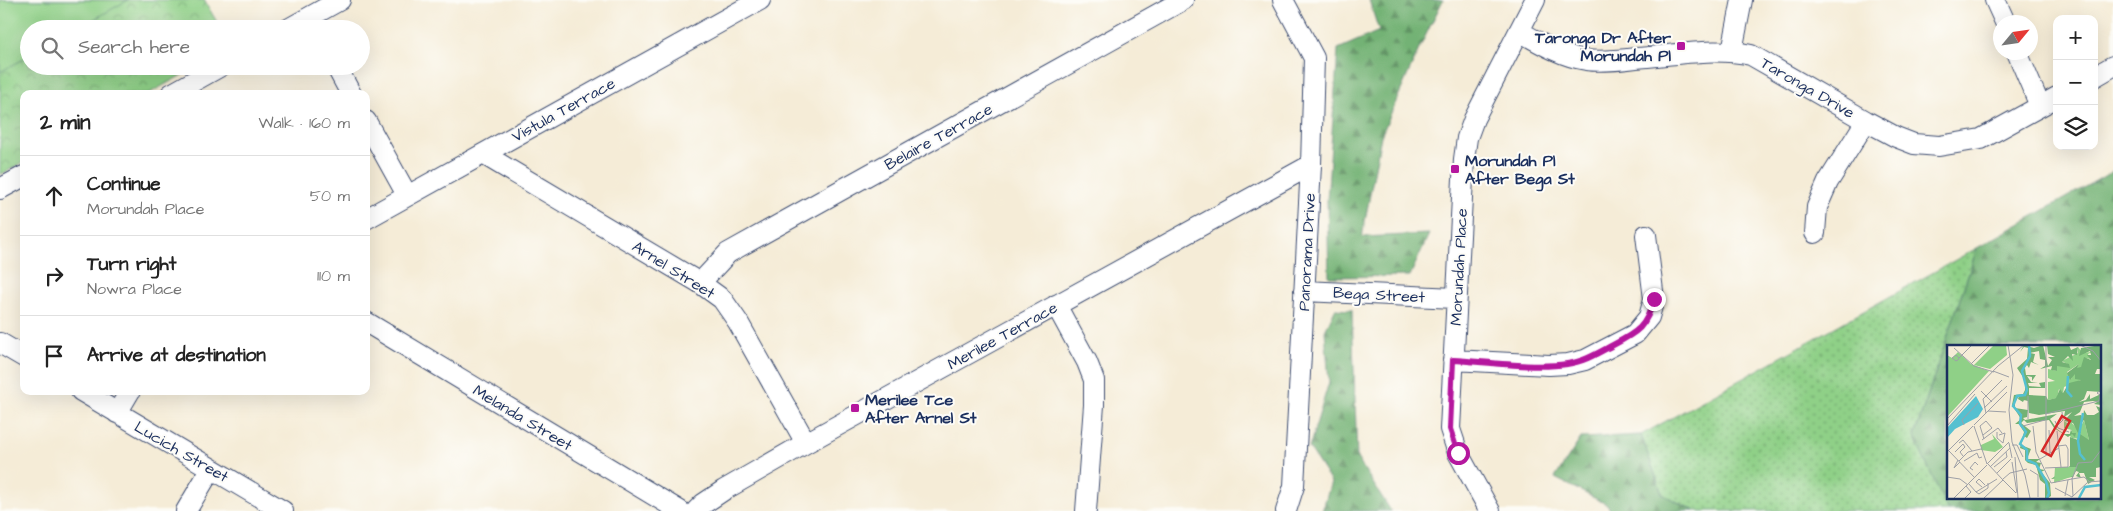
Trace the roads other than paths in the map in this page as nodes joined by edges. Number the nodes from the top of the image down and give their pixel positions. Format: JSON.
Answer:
{"nodes":[{"id":1,"x":340,"y":0,"type":"edge"},
{"id":2,"x":760,"y":0,"type":"edge"},
{"id":3,"x":1183,"y":0,"type":"edge"},
{"id":4,"x":1283,"y":0,"type":"edge"},
{"id":5,"x":1535,"y":0,"type":"edge"},
{"id":6,"x":1742,"y":0,"type":"edge"},
{"id":7,"x":1995,"y":0,"type":"edge"},
{"id":8,"x":2002,"y":15,"type":"edge"},
{"id":9,"x":316,"y":20,"type":"edge"},
{"id":10,"x":1519,"y":31,"type":"junction"},
{"id":11,"x":1732,"y":51,"type":"junction"},
{"id":12,"x":2022,"y":60,"type":"edge"},
{"id":13,"x":2113,"y":66,"type":"edge"},
{"id":14,"x":205,"y":75,"type":"edge"},
{"id":15,"x":341,"y":75,"type":"edge"},
{"id":16,"x":2098,"y":75,"type":"edge"},
{"id":17,"x":178,"y":90,"type":"edge"},
{"id":18,"x":349,"y":90,"type":"edge"},
{"id":19,"x":2049,"y":102,"type":"edge"},
{"id":20,"x":1866,"y":121,"type":"junction"},
{"id":21,"x":370,"y":128,"type":"edge"},
{"id":22,"x":483,"y":154,"type":"junction"},
{"id":23,"x":1311,"y":165,"type":"junction"},
{"id":24,"x":20,"y":178,"type":"edge"},
{"id":25,"x":0,"y":189,"type":"edge"},
{"id":26,"x":407,"y":196,"type":"junction"},
{"id":27,"x":370,"y":217,"type":"edge"},
{"id":28,"x":1815,"y":233,"type":"dead end"},
{"id":29,"x":1646,"y":235,"type":"dead end"},
{"id":30,"x":700,"y":283,"type":"junction"},
{"id":31,"x":1304,"y":291,"type":"junction"},
{"id":32,"x":1455,"y":298,"type":"junction"},
{"id":33,"x":1056,"y":305,"type":"junction"},
{"id":34,"x":370,"y":324,"type":"edge"},
{"id":35,"x":0,"y":343,"type":"edge"},
{"id":36,"x":20,"y":355,"type":"edge"},
{"id":37,"x":1453,"y":360,"type":"junction"},
{"id":38,"x":88,"y":395,"type":"edge"},
{"id":39,"x":128,"y":395,"type":"edge"},
{"id":40,"x":117,"y":413,"type":"junction"},
{"id":41,"x":806,"y":443,"type":"junction"},
{"id":42,"x":212,"y":469,"type":"junction"},
{"id":43,"x":186,"y":511,"type":"edge"},
{"id":44,"x":283,"y":511,"type":"edge"},
{"id":45,"x":680,"y":511,"type":"edge"},
{"id":46,"x":696,"y":511,"type":"edge"},
{"id":47,"x":1086,"y":511,"type":"edge"},
{"id":48,"x":1286,"y":511,"type":"edge"},
{"id":49,"x":1490,"y":511,"type":"edge"}],
"edges":[{"from":1,"to":9,"type":"street"},
{"from":2,"to":22,"type":"street","name":"Vistula Terrace"},
{"from":3,"to":30,"type":"street","name":"Belaire Terrace"},
{"from":4,"to":23,"type":"street","name":"Panorama Drive"},
{"from":5,"to":10,"type":"street","name":"Morundah Place"},
{"from":6,"to":11,"type":"street"},
{"from":7,"to":8,"type":"street"},
{"from":10,"to":11,"type":"street","name":"Taronga Drive"},
{"from":10,"to":32,"type":"street","name":"Morundah Place"},
{"from":11,"to":20,"type":"street","name":"Taronga Drive"},
{"from":12,"to":19,"type":"street"},
{"from":13,"to":16,"type":"street"},
{"from":14,"to":17,"type":"street"},
{"from":15,"to":18,"type":"street"},
{"from":19,"to":20,"type":"street","name":"Taronga Drive"},
{"from":20,"to":28,"type":"street"},
{"from":21,"to":26,"type":"street"},
{"from":22,"to":26,"type":"street","name":"Vistula Terrace"},
{"from":22,"to":30,"type":"street","name":"Arnel Street"},
{"from":23,"to":31,"type":"street","name":"Panorama Drive"},
{"from":23,"to":33,"type":"street","name":"Merilee Terrace"},
{"from":24,"to":25,"type":"street"},
{"from":26,"to":27,"type":"street","name":"Vistula Terrace"},
{"from":29,"to":37,"type":"street"},
{"from":30,"to":41,"type":"street","name":"Arnel Street"},
{"from":31,"to":32,"type":"street","name":"Bega Street"},
{"from":31,"to":48,"type":"street","name":"Panorama Drive"},
{"from":32,"to":37,"type":"street","name":"Morundah Place"},
{"from":33,"to":41,"type":"street","name":"Merilee Terrace"},
{"from":33,"to":47,"type":"street"},
{"from":34,"to":45,"type":"street","name":"Melanda Street"},
{"from":35,"to":36,"type":"street"},
{"from":37,"to":49,"type":"street","name":"Morundah Place"},
{"from":38,"to":40,"type":"street","name":"Lucich Street"},
{"from":39,"to":40,"type":"street"},
{"from":40,"to":42,"type":"street","name":"Lucich Street"},
{"from":41,"to":46,"type":"street","name":"Merilee Terrace"},
{"from":42,"to":43,"type":"street"},
{"from":42,"to":44,"type":"street","name":"Lucich Street"}]}
